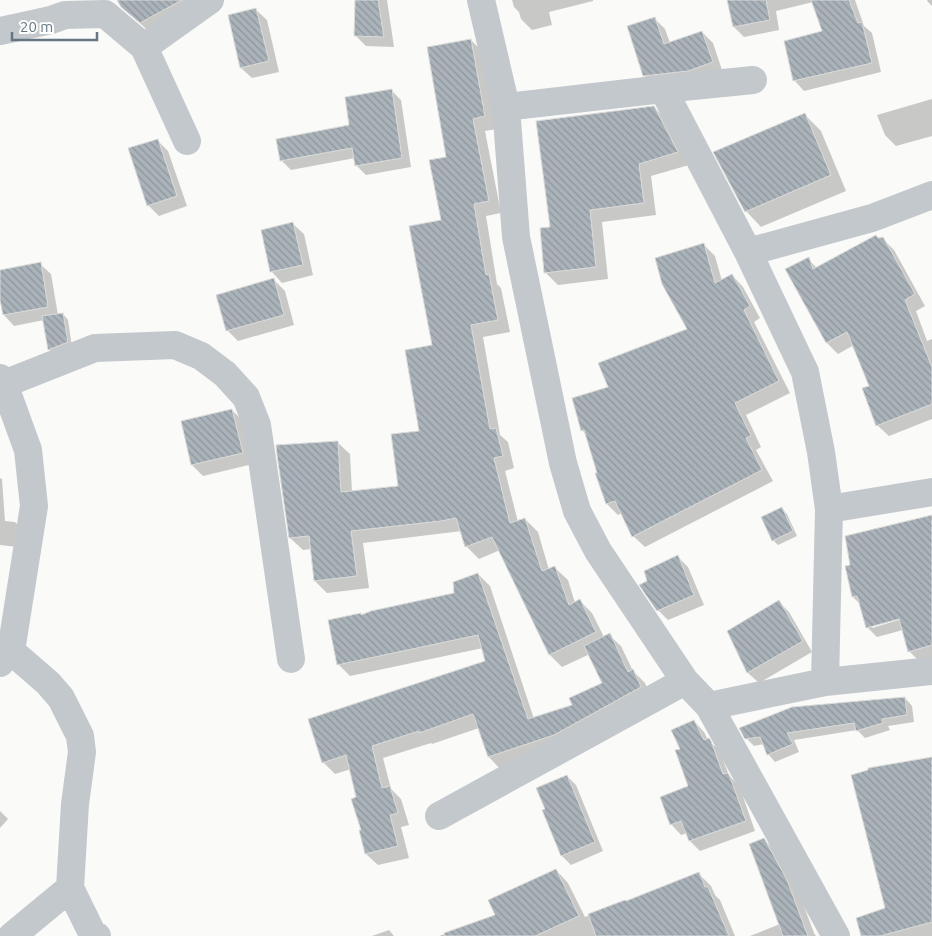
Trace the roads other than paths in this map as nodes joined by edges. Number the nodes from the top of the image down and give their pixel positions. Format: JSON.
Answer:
{"nodes":[{"id":1,"x":210,"y":0,"type":"edge"},
{"id":2,"x":481,"y":0,"type":"edge"},
{"id":3,"x":0,"y":31,"type":"edge"},
{"id":4,"x":144,"y":47,"type":"junction"},
{"id":5,"x":753,"y":80,"type":"dead end"},
{"id":6,"x":663,"y":88,"type":"junction"},
{"id":7,"x":506,"y":107,"type":"junction"},
{"id":8,"x":187,"y":141,"type":"dead end"},
{"id":9,"x":932,"y":195,"type":"edge"},
{"id":10,"x":748,"y":252,"type":"junction"},
{"id":11,"x":2,"y":381,"type":"edge"},
{"id":12,"x":932,"y":492,"type":"edge"},
{"id":13,"x":829,"y":509,"type":"junction"},
{"id":14,"x":6,"y":657,"type":"edge"},
{"id":15,"x":291,"y":659,"type":"dead end"},
{"id":16,"x":932,"y":671,"type":"edge"},
{"id":17,"x":685,"y":681,"type":"junction"},
{"id":18,"x":825,"y":682,"type":"junction"},
{"id":19,"x":708,"y":706,"type":"junction"},
{"id":20,"x":439,"y":816,"type":"dead end"},
{"id":21,"x":70,"y":888,"type":"junction"},
{"id":22,"x":12,"y":936,"type":"edge"},
{"id":23,"x":96,"y":936,"type":"edge"},
{"id":24,"x":836,"y":936,"type":"edge"}],
"edges":[{"from":1,"to":4,"type":"street"},
{"from":2,"to":7,"type":"street"},
{"from":3,"to":4,"type":"street"},
{"from":4,"to":8,"type":"street"},
{"from":5,"to":6,"type":"street"},
{"from":6,"to":7,"type":"street"},
{"from":6,"to":10,"type":"street"},
{"from":7,"to":17,"type":"street"},
{"from":9,"to":10,"type":"street"},
{"from":10,"to":13,"type":"street"},
{"from":11,"to":14,"type":"street"},
{"from":11,"to":15,"type":"street"},
{"from":12,"to":13,"type":"street"},
{"from":13,"to":18,"type":"street"},
{"from":14,"to":21,"type":"street"},
{"from":16,"to":18,"type":"street"},
{"from":17,"to":19,"type":"street"},
{"from":17,"to":20,"type":"street"},
{"from":18,"to":19,"type":"street"},
{"from":19,"to":24,"type":"street"},
{"from":21,"to":22,"type":"street"},
{"from":21,"to":23,"type":"street"}]}
